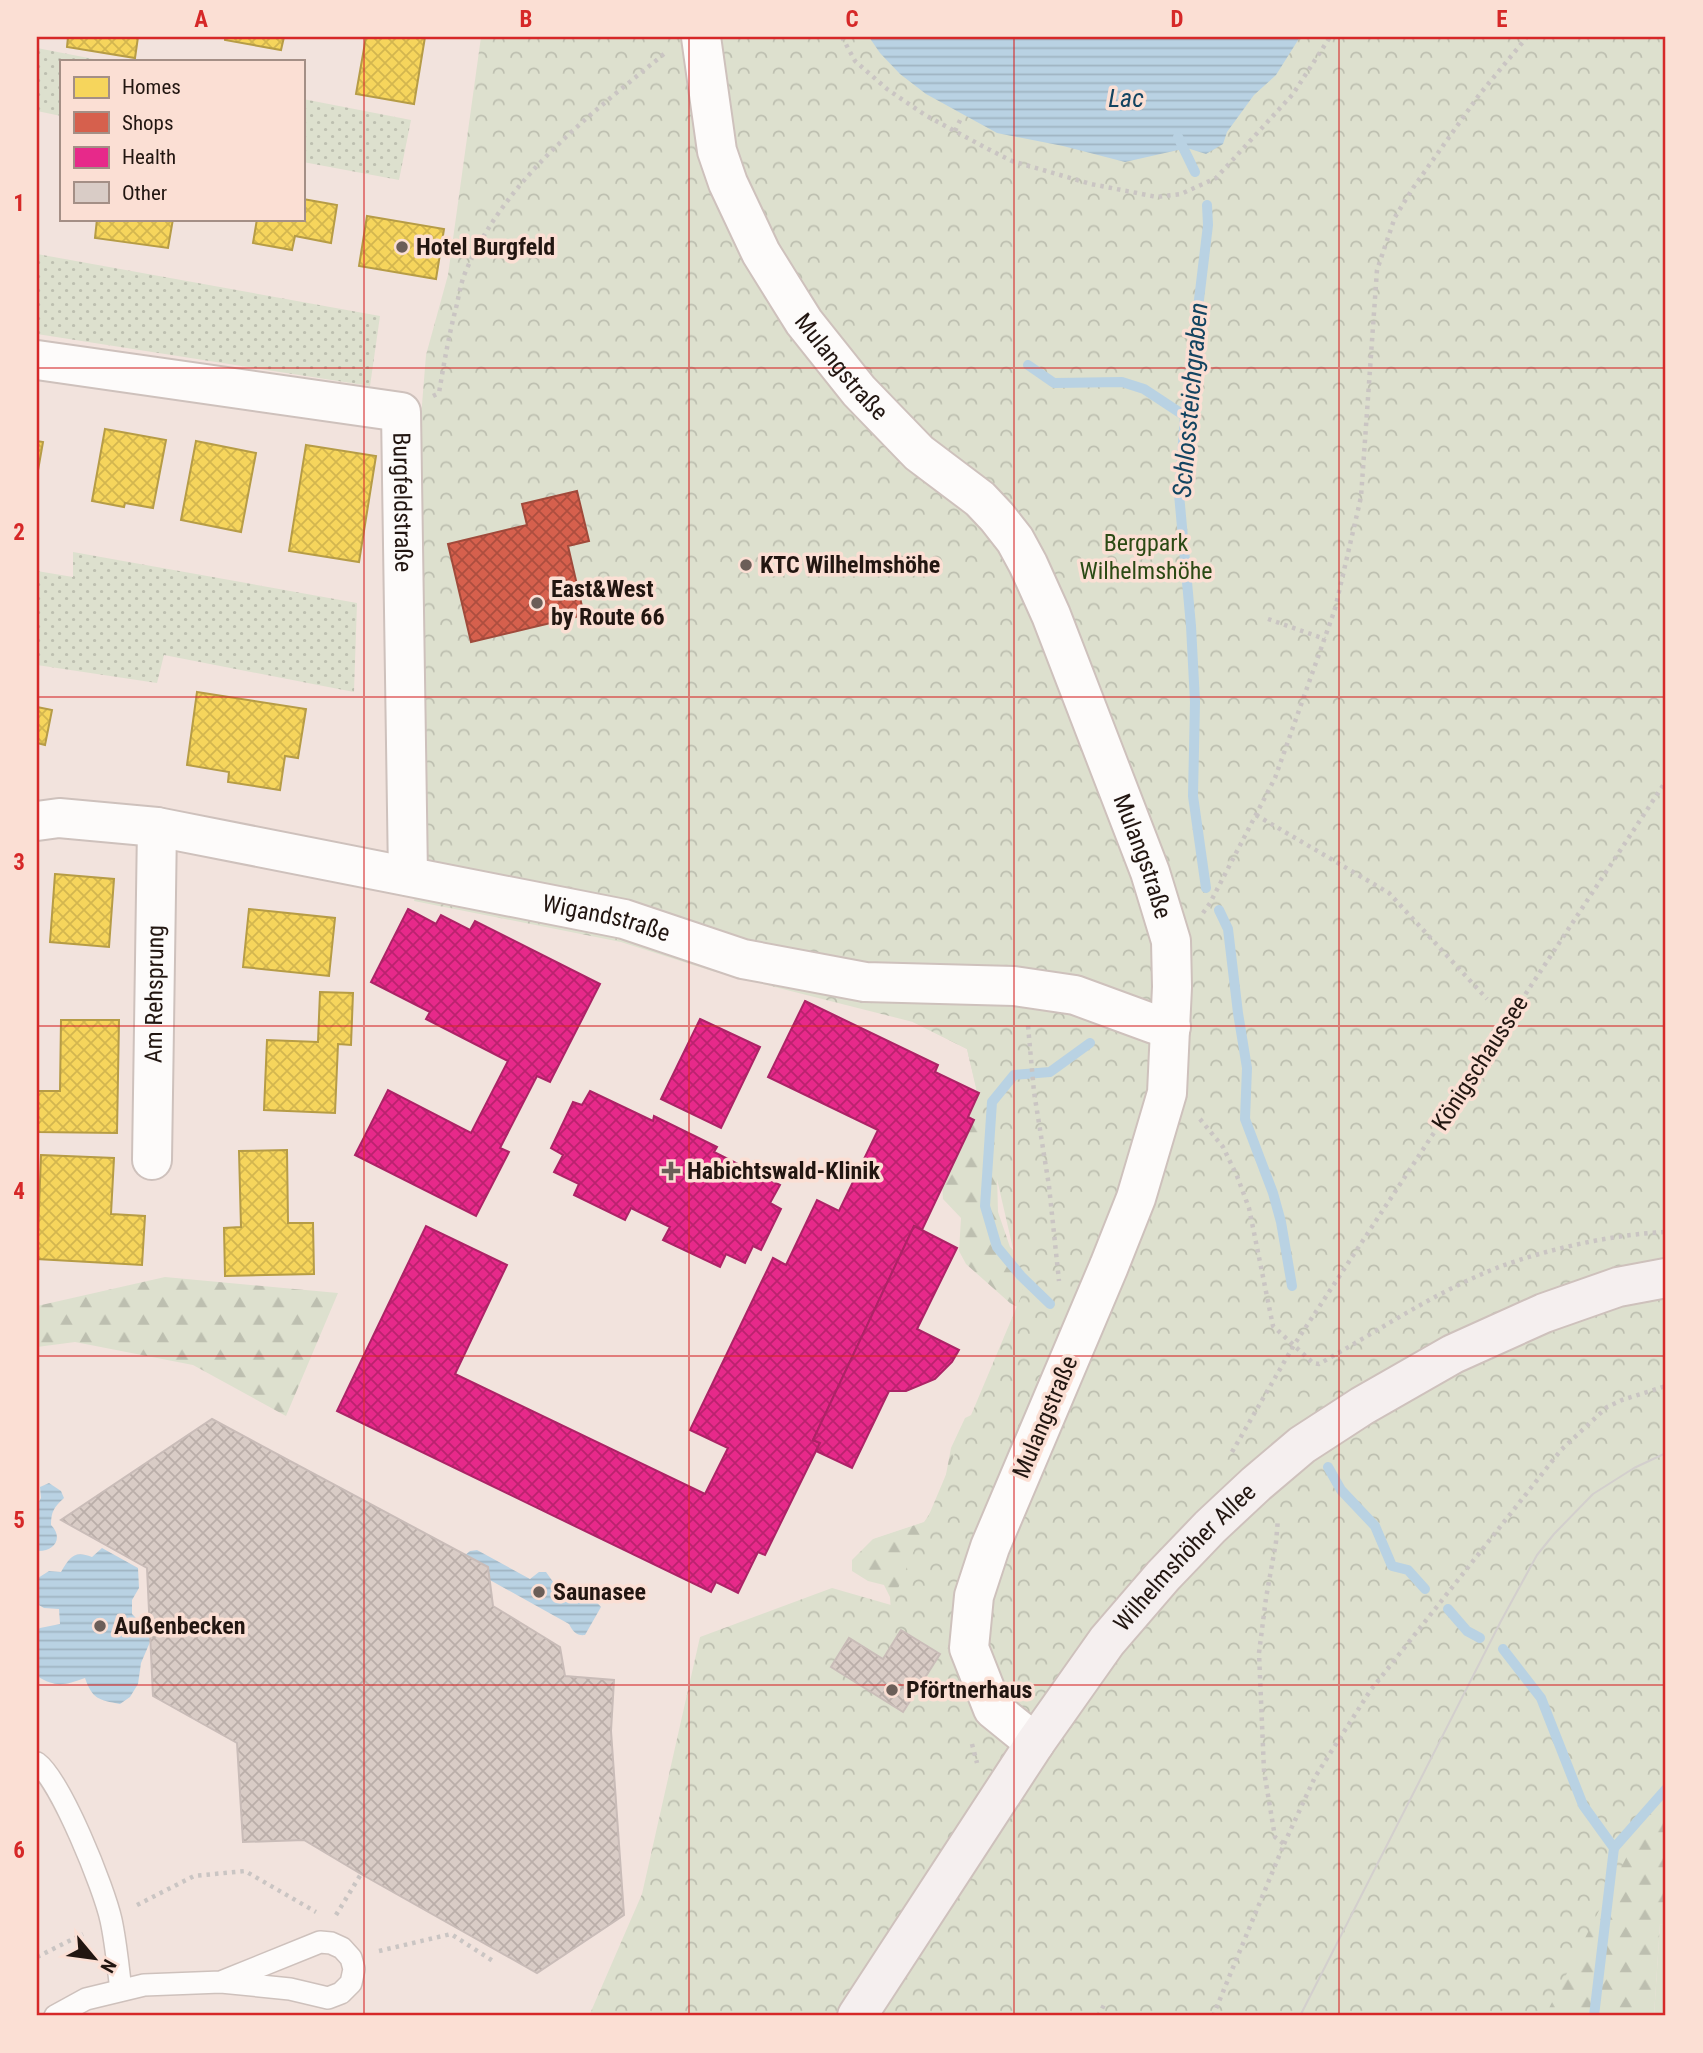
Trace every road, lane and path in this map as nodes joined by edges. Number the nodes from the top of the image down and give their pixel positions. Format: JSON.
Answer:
{"nodes":[{"id":1,"x":842,"y":37,"type":"edge"},
{"id":2,"x":1329,"y":37,"type":"edge"},
{"id":3,"x":1527,"y":37,"type":"edge"},
{"id":4,"x":685,"y":43,"type":"edge"},
{"id":5,"x":962,"y":116,"type":"dead end"},
{"id":6,"x":954,"y":131,"type":"junction"},
{"id":7,"x":37,"y":360,"type":"edge"},
{"id":8,"x":401,"y":412,"type":"junction"},
{"id":9,"x":1268,"y":619,"type":"dead end"},
{"id":10,"x":1325,"y":639,"type":"junction"},
{"id":11,"x":1666,"y":781,"type":"edge"},
{"id":12,"x":1256,"y":815,"type":"junction"},
{"id":13,"x":37,"y":821,"type":"edge"},
{"id":14,"x":157,"y":827,"type":"junction"},
{"id":15,"x":408,"y":876,"type":"junction"},
{"id":16,"x":1171,"y":941,"type":"junction"},
{"id":17,"x":1487,"y":999,"type":"dead end"},
{"id":18,"x":1171,"y":1027,"type":"junction"},
{"id":19,"x":1030,"y":1051,"type":"dead end"},
{"id":20,"x":1167,"y":1094,"type":"junction"},
{"id":21,"x":152,"y":1160,"type":"dead end"},
{"id":22,"x":1666,"y":1232,"type":"edge"},
{"id":23,"x":1666,"y":1278,"type":"edge"},
{"id":24,"x":1060,"y":1294,"type":"dead end"},
{"id":25,"x":1294,"y":1345,"type":"junction"},
{"id":26,"x":1666,"y":1386,"type":"edge"},
{"id":27,"x":1256,"y":1485,"type":"junction"},
{"id":28,"x":972,"y":1744,"type":"dead end"},
{"id":29,"x":1035,"y":1744,"type":"junction"},
{"id":30,"x":37,"y":1763,"type":"edge"},
{"id":31,"x":978,"y":1767,"type":"dead end"},
{"id":32,"x":1284,"y":1844,"type":"junction"},
{"id":33,"x":361,"y":1874,"type":"dead end"},
{"id":34,"x":111,"y":1919,"type":"junction"},
{"id":35,"x":332,"y":1922,"type":"junction"},
{"id":36,"x":320,"y":1942,"type":"junction"},
{"id":37,"x":37,"y":1957,"type":"edge"},
{"id":38,"x":351,"y":1958,"type":"junction"},
{"id":39,"x":493,"y":1961,"type":"dead end"},
{"id":40,"x":221,"y":1982,"type":"junction"},
{"id":41,"x":121,"y":1990,"type":"junction"},
{"id":42,"x":1104,"y":2005,"type":"dead end"},
{"id":43,"x":55,"y":2016,"type":"edge"},
{"id":44,"x":857,"y":2016,"type":"edge"},
{"id":45,"x":1098,"y":2016,"type":"edge"},
{"id":46,"x":1213,"y":2016,"type":"edge"}],
"edges":[{"from":1,"to":6,"type":"path"},
{"from":2,"to":6,"type":"path"},
{"from":3,"to":10,"type":"path"},
{"from":4,"to":8,"type":"path"},
{"from":4,"to":16,"type":"street","name":"Mulangstraße"},
{"from":5,"to":6,"type":"path"},
{"from":7,"to":8,"type":"street","name":"Burgfeldstraße"},
{"from":8,"to":15,"type":"street","name":"Burgfeldstraße"},
{"from":9,"to":10,"type":"path"},
{"from":10,"to":12,"type":"path"},
{"from":11,"to":25,"type":"path","name":"Königschaussee"},
{"from":12,"to":16,"type":"path"},
{"from":12,"to":17,"type":"path"},
{"from":13,"to":14,"type":"street","name":"Wigandstraße"},
{"from":14,"to":15,"type":"street","name":"Wigandstraße"},
{"from":14,"to":21,"type":"street","name":"Am Rehsprung"},
{"from":15,"to":18,"type":"street","name":"Wigandstraße"},
{"from":16,"to":18,"type":"street","name":"Mulangstraße"},
{"from":18,"to":20,"type":"street","name":"Mulangstraße"},
{"from":19,"to":24,"type":"path"},
{"from":20,"to":25,"type":"path"},
{"from":20,"to":29,"type":"street","name":"Mulangstraße"},
{"from":22,"to":25,"type":"path"},
{"from":23,"to":27,"type":"main road","name":"Wilhelmshöher Allee"},
{"from":25,"to":27,"type":"path","name":"Königschaussee"},
{"from":26,"to":32,"type":"path"},
{"from":27,"to":29,"type":"main road","name":"Wilhelmshöher Allee"},
{"from":27,"to":32,"type":"path"},
{"from":28,"to":31,"type":"path"},
{"from":29,"to":44,"type":"main road","name":"Wilhelmshöher Allee"},
{"from":30,"to":34,"type":"lane"},
{"from":32,"to":46,"type":"path"},
{"from":33,"to":35,"type":"path"},
{"from":34,"to":35,"type":"path"},
{"from":34,"to":37,"type":"path"},
{"from":34,"to":41,"type":"lane"},
{"from":35,"to":36,"type":"path"},
{"from":36,"to":38,"type":"lane"},
{"from":36,"to":40,"type":"lane"},
{"from":38,"to":39,"type":"path"},
{"from":38,"to":40,"type":"lane"},
{"from":40,"to":41,"type":"lane"},
{"from":41,"to":43,"type":"lane"},
{"from":42,"to":45,"type":"path"}]}
